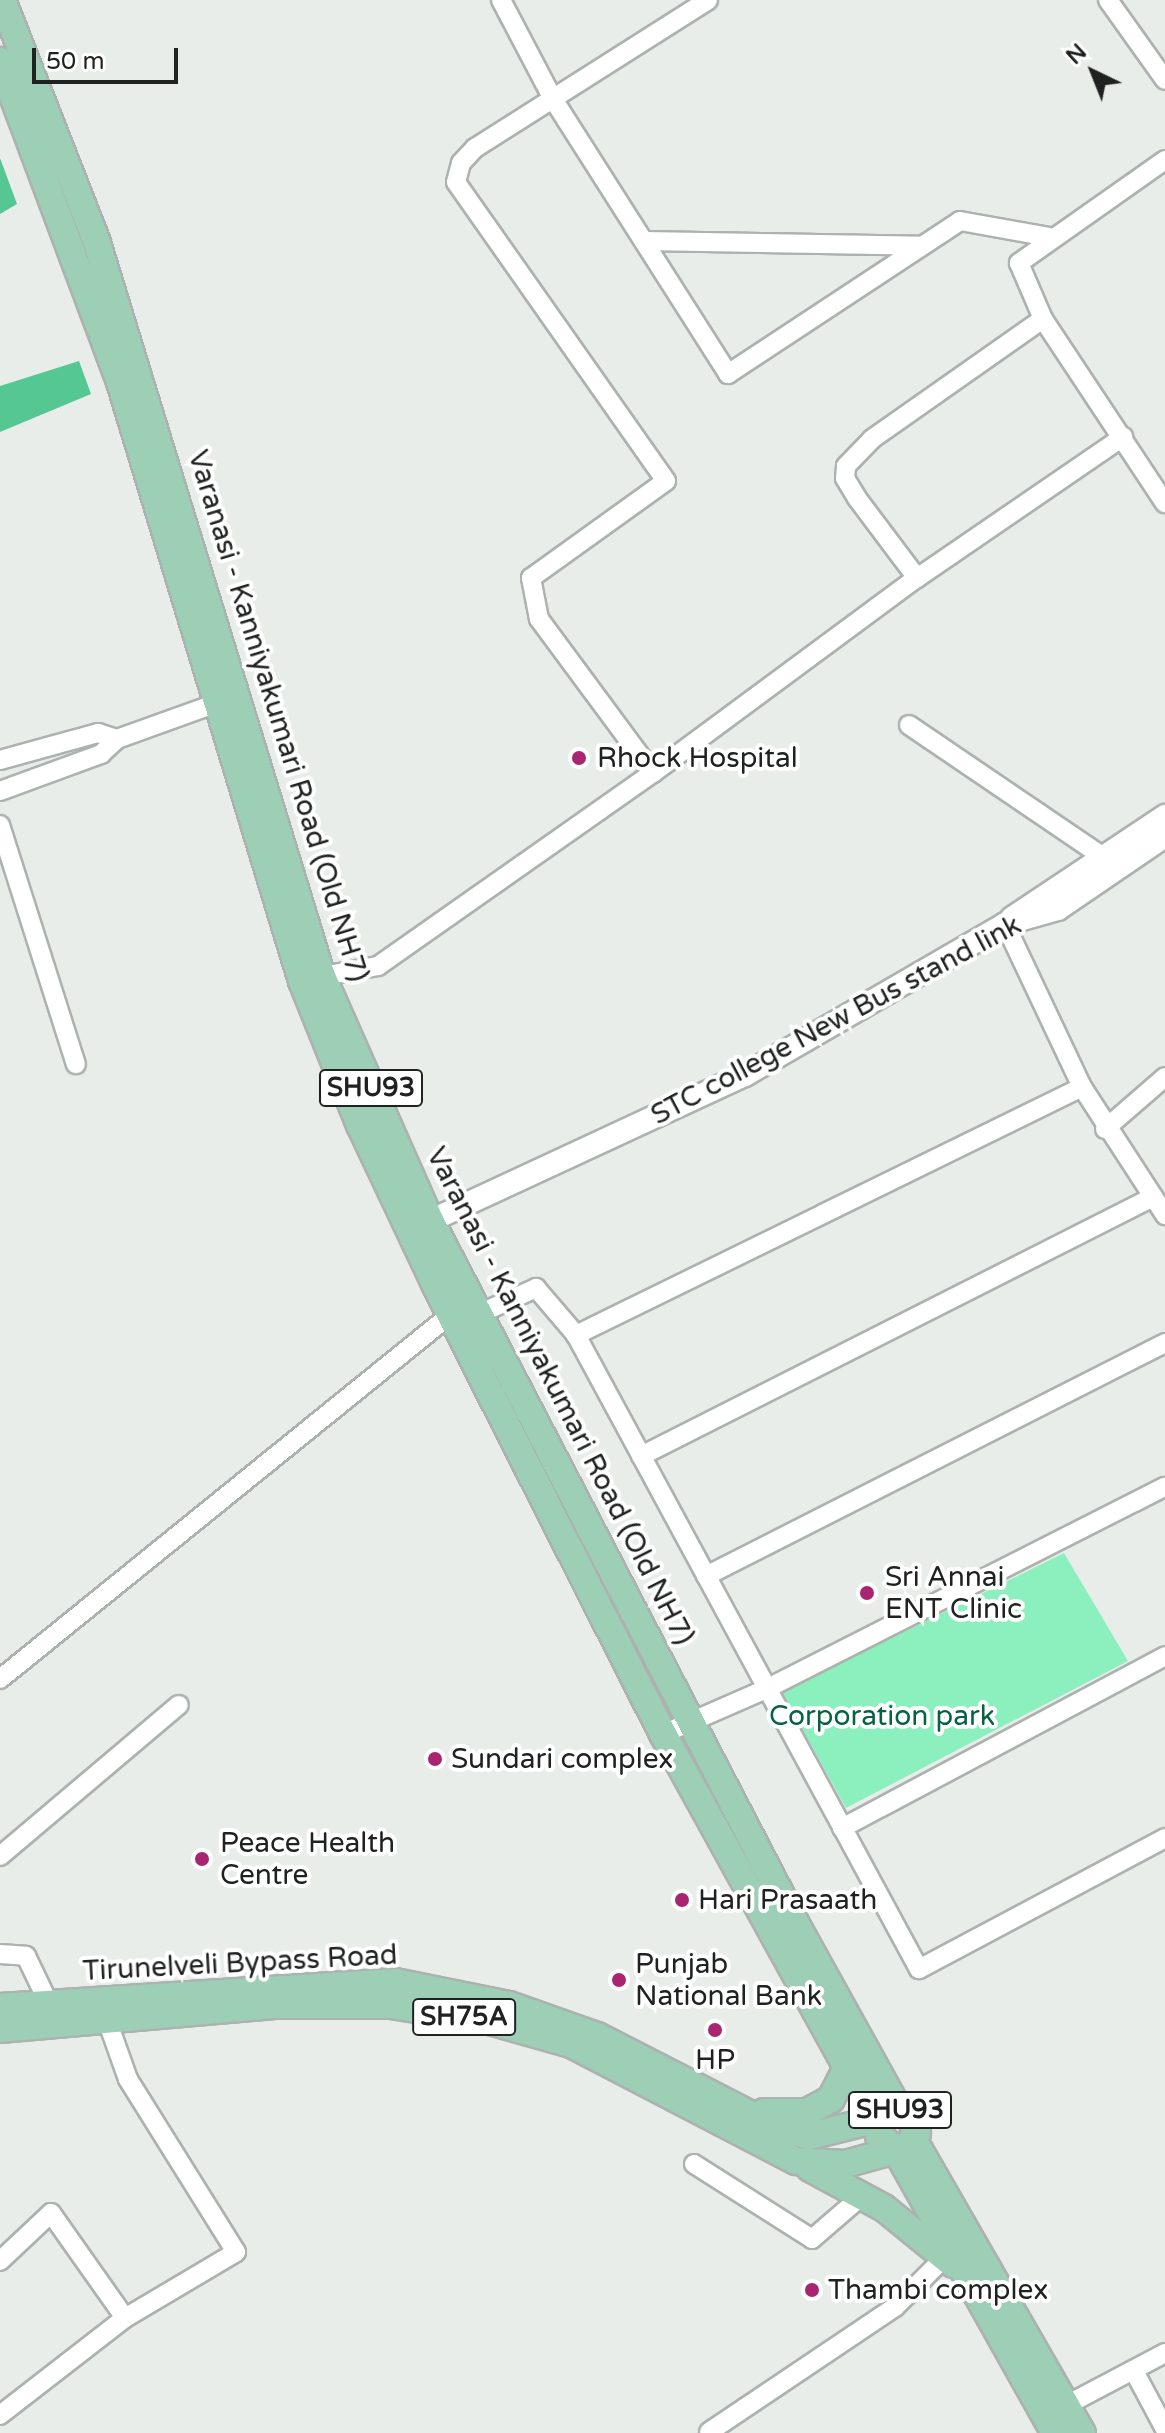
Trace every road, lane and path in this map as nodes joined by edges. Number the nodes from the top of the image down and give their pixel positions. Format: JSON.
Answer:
{"nodes":[{"id":1,"x":2,"y":0,"type":"edge"},
{"id":2,"x":501,"y":0,"type":"edge"},
{"id":3,"x":708,"y":0,"type":"edge"},
{"id":4,"x":1108,"y":0,"type":"edge"},
{"id":5,"x":0,"y":61,"type":"edge"},
{"id":6,"x":1165,"y":80,"type":"edge"},
{"id":7,"x":553,"y":99,"type":"junction"},
{"id":8,"x":1165,"y":160,"type":"edge"},
{"id":9,"x":1049,"y":237,"type":"junction"},
{"id":10,"x":644,"y":241,"type":"junction"},
{"id":11,"x":922,"y":246,"type":"junction"},
{"id":12,"x":1043,"y":319,"type":"junction"},
{"id":13,"x":1123,"y":437,"type":"junction"},
{"id":14,"x":1165,"y":501,"type":"edge"},
{"id":15,"x":917,"y":578,"type":"junction"},
{"id":16,"x":217,"y":703,"type":"junction"},
{"id":17,"x":909,"y":725,"type":"dead end"},
{"id":18,"x":117,"y":739,"type":"junction"},
{"id":19,"x":0,"y":760,"type":"edge"},
{"id":20,"x":653,"y":773,"type":"junction"},
{"id":21,"x":0,"y":791,"type":"edge"},
{"id":22,"x":1165,"y":816,"type":"edge"},
{"id":23,"x":0,"y":825,"type":"edge"},
{"id":24,"x":1165,"y":836,"type":"edge"},
{"id":25,"x":1105,"y":858,"type":"junction"},
{"id":26,"x":1005,"y":924,"type":"junction"},
{"id":27,"x":312,"y":978,"type":"junction"},
{"id":28,"x":76,"y":1064,"type":"dead end"},
{"id":29,"x":1165,"y":1077,"type":"edge"},
{"id":30,"x":1082,"y":1087,"type":"junction"},
{"id":31,"x":1105,"y":1129,"type":"junction"},
{"id":32,"x":1153,"y":1197,"type":"junction"},
{"id":33,"x":1165,"y":1215,"type":"edge"},
{"id":34,"x":420,"y":1226,"type":"junction"},
{"id":35,"x":479,"y":1314,"type":"junction"},
{"id":36,"x":450,"y":1315,"type":"junction"},
{"id":37,"x":577,"y":1336,"type":"junction"},
{"id":38,"x":1165,"y":1343,"type":"edge"},
{"id":39,"x":641,"y":1456,"type":"junction"},
{"id":40,"x":1165,"y":1487,"type":"edge"},
{"id":41,"x":706,"y":1576,"type":"junction"},
{"id":42,"x":1165,"y":1656,"type":"edge"},
{"id":43,"x":0,"y":1679,"type":"edge"},
{"id":44,"x":766,"y":1689,"type":"junction"},
{"id":45,"x":179,"y":1705,"type":"dead end"},
{"id":46,"x":693,"y":1724,"type":"junction"},
{"id":47,"x":663,"y":1734,"type":"junction"},
{"id":48,"x":842,"y":1828,"type":"junction"},
{"id":49,"x":1165,"y":1838,"type":"edge"},
{"id":50,"x":0,"y":1856,"type":"edge"},
{"id":51,"x":0,"y":1954,"type":"edge"},
{"id":52,"x":260,"y":1998,"type":"junction"},
{"id":53,"x":50,"y":2006,"type":"junction"},
{"id":54,"x":0,"y":2007,"type":"edge"},
{"id":55,"x":107,"y":2020,"type":"junction"},
{"id":56,"x":0,"y":2029,"type":"edge"},
{"id":57,"x":847,"y":2067,"type":"junction"},
{"id":58,"x":725,"y":2103,"type":"junction"},
{"id":59,"x":891,"y":2114,"type":"junction"},
{"id":60,"x":905,"y":2145,"type":"junction"},
{"id":61,"x":796,"y":2161,"type":"junction"},
{"id":62,"x":694,"y":2164,"type":"dead end"},
{"id":63,"x":863,"y":2195,"type":"junction"},
{"id":64,"x":945,"y":2257,"type":"junction"},
{"id":65,"x":0,"y":2261,"type":"edge"},
{"id":66,"x":971,"y":2279,"type":"junction"},
{"id":67,"x":125,"y":2318,"type":"junction"},
{"id":68,"x":1165,"y":2353,"type":"edge"},
{"id":69,"x":1134,"y":2371,"type":"junction"},
{"id":70,"x":0,"y":2415,"type":"edge"},
{"id":71,"x":1056,"y":2418,"type":"edge"},
{"id":72,"x":1165,"y":2429,"type":"edge"},
{"id":73,"x":709,"y":2432,"type":"edge"},
{"id":74,"x":1082,"y":2433,"type":"edge"}],
"edges":[{"from":1,"to":27,"type":"main road","name":"Varanasi - Kanniyakumari Road (Old NH7)","number":"SHU93"},
{"from":2,"to":7,"type":"street"},
{"from":3,"to":7,"type":"street"},
{"from":4,"to":6,"type":"street"},
{"from":5,"to":16,"type":"main road","name":"Varanasi - Kanniyakumari Road (Old NH7)","number":"SHU93"},
{"from":7,"to":10,"type":"street"},
{"from":7,"to":20,"type":"street"},
{"from":8,"to":9,"type":"street"},
{"from":9,"to":11,"type":"street"},
{"from":9,"to":12,"type":"street"},
{"from":10,"to":11,"type":"street"},
{"from":10,"to":11,"type":"street"},
{"from":12,"to":13,"type":"street"},
{"from":12,"to":15,"type":"street"},
{"from":13,"to":14,"type":"street"},
{"from":13,"to":15,"type":"street"},
{"from":15,"to":20,"type":"street"},
{"from":16,"to":18,"type":"street"},
{"from":16,"to":27,"type":"main road","name":"Varanasi - Kanniyakumari Road (Old NH7)","number":"SHU93"},
{"from":17,"to":25,"type":"street"},
{"from":18,"to":19,"type":"street"},
{"from":18,"to":21,"type":"street"},
{"from":20,"to":27,"type":"street"},
{"from":22,"to":25,"type":"street"},
{"from":23,"to":28,"type":"street"},
{"from":24,"to":26,"type":"street","name":"STC college New Bus stand link"},
{"from":25,"to":26,"type":"street"},
{"from":26,"to":30,"type":"street"},
{"from":26,"to":34,"type":"street","name":"STC college New Bus stand link"},
{"from":27,"to":34,"type":"main road","name":"Varanasi - Kanniyakumari Road (Old NH7)","number":"SHU93"},
{"from":29,"to":31,"type":"street"},
{"from":30,"to":31,"type":"street"},
{"from":30,"to":37,"type":"street"},
{"from":31,"to":32,"type":"street"},
{"from":32,"to":33,"type":"street"},
{"from":32,"to":39,"type":"street"},
{"from":34,"to":35,"type":"main road","name":"Varanasi - Kanniyakumari Road (Old NH7)","number":"SHU93"},
{"from":34,"to":36,"type":"main road","name":"Varanasi - Kanniyakumari Road (Old NH7)","number":"SHU93"},
{"from":35,"to":37,"type":"street"},
{"from":35,"to":46,"type":"main road","name":"Varanasi - Kanniyakumari Road (Old NH7)","number":"SHU93"},
{"from":36,"to":43,"type":"street"},
{"from":36,"to":47,"type":"main road","name":"Varanasi - Kanniyakumari Road (Old NH7)","number":"SHU93"},
{"from":37,"to":39,"type":"street"},
{"from":38,"to":41,"type":"street"},
{"from":39,"to":41,"type":"street"},
{"from":40,"to":44,"type":"street"},
{"from":41,"to":44,"type":"street"},
{"from":42,"to":48,"type":"street"},
{"from":44,"to":46,"type":"street"},
{"from":44,"to":48,"type":"street"},
{"from":45,"to":50,"type":"street"},
{"from":46,"to":47,"type":"street"},
{"from":46,"to":59,"type":"main road","name":"Varanasi - Kanniyakumari Road (Old NH7)","number":"SHU93"},
{"from":47,"to":57,"type":"main road","name":"Varanasi - Kanniyakumari Road (Old NH7)","number":"SHU93"},
{"from":48,"to":49,"type":"street"},
{"from":51,"to":53,"type":"street"},
{"from":52,"to":53,"type":"main road","name":"Tirunelveli Bypass Road","number":"SH75A"},
{"from":52,"to":55,"type":"main road","name":"Tirunelveli Bypass Road","number":"SH75A"},
{"from":52,"to":58,"type":"main road","name":"Tirunelveli Bypass Road","number":"SH75A"},
{"from":52,"to":61,"type":"main road","name":"Tirunelveli Bypass Road","number":"SH75A"},
{"from":53,"to":54,"type":"main road","name":"Tirunelveli Bypass Road","number":"SH75A"},
{"from":55,"to":56,"type":"main road","name":"Tirunelveli Bypass Road","number":"SH75A"},
{"from":55,"to":67,"type":"street"},
{"from":57,"to":58,"type":"main road"},
{"from":57,"to":59,"type":"main road","name":"Varanasi - Kanniyakumari Road (Old NH7)","number":"SHU93"},
{"from":58,"to":59,"type":"main road","name":"Tirunelveli Bypass Road","number":"SH75A"},
{"from":59,"to":60,"type":"main road","name":"Varanasi - Kanniyakumari Road (Old NH7)","number":"SHU93"},
{"from":60,"to":61,"type":"main road","name":"Tirunelveli Bypass Road","number":"SH75A"},
{"from":60,"to":66,"type":"main road","name":"Varanasi - Kanniyakumari Road (Old NH7)","number":"SHU93"},
{"from":60,"to":71,"type":"main road","name":"Varanasi - Kanniyakumari Road (Old NH7)","number":"SHU93"},
{"from":61,"to":63,"type":"main road"},
{"from":62,"to":63,"type":"street"},
{"from":63,"to":64,"type":"main road"},
{"from":64,"to":66,"type":"main road"},
{"from":64,"to":73,"type":"street"},
{"from":65,"to":67,"type":"street"},
{"from":66,"to":71,"type":"main road","name":"Varanasi - Kanniyakumari Road (Old NH7)","number":"SHU93"},
{"from":67,"to":70,"type":"street"},
{"from":68,"to":69,"type":"street"},
{"from":69,"to":71,"type":"street"},
{"from":69,"to":72,"type":"street"},
{"from":71,"to":74,"type":"main road","name":"Varanasi - Kanniyakumari Road (Old NH7)","number":"SHU93"}]}
